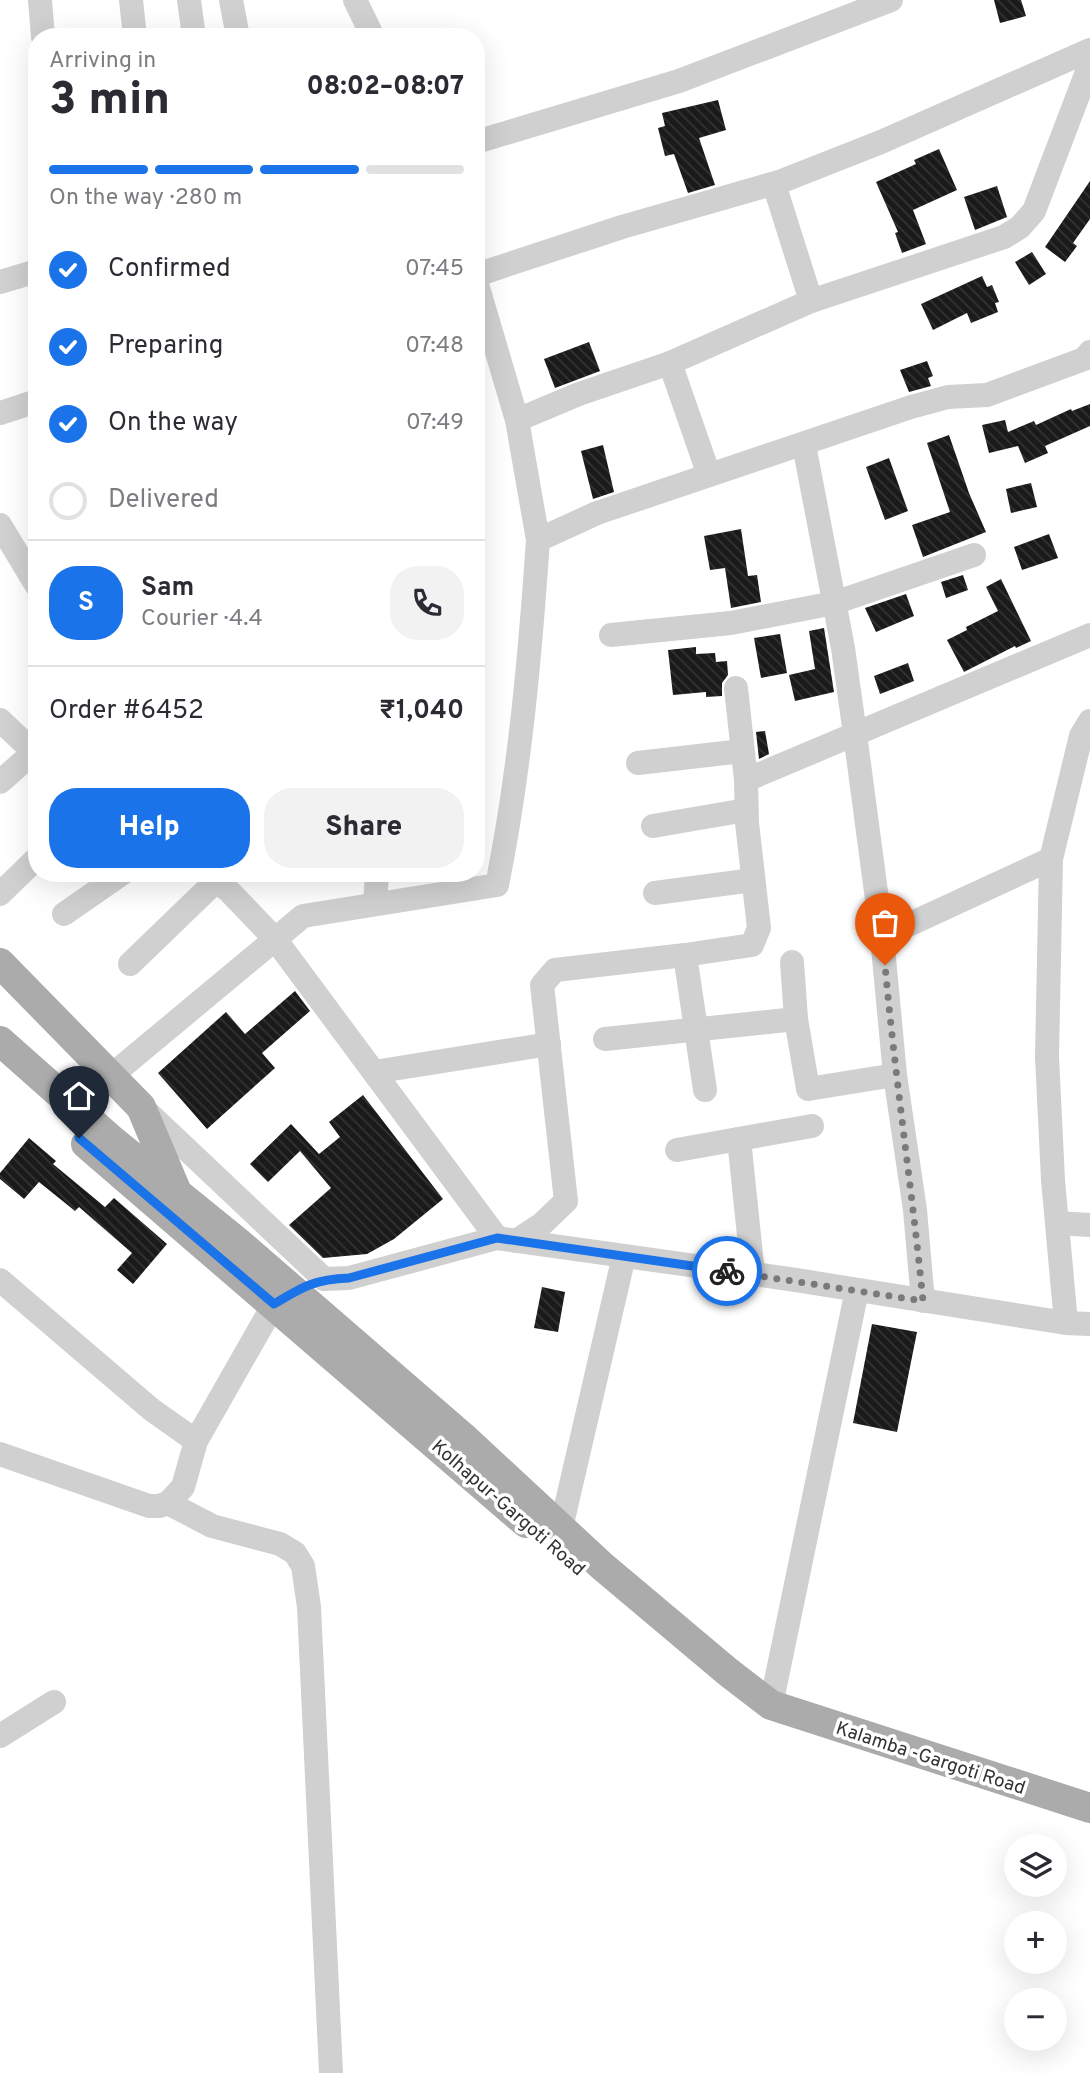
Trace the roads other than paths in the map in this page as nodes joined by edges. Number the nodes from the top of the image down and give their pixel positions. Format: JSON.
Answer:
{"nodes":[{"id":1,"x":40,"y":0,"type":"edge"},
{"id":2,"x":131,"y":0,"type":"edge"},
{"id":3,"x":189,"y":0,"type":"edge"},
{"id":4,"x":231,"y":0,"type":"edge"},
{"id":5,"x":355,"y":0,"type":"edge"},
{"id":6,"x":891,"y":0,"type":"edge"},
{"id":7,"x":42,"y":28,"type":"edge"},
{"id":8,"x":134,"y":28,"type":"edge"},
{"id":9,"x":193,"y":28,"type":"edge"},
{"id":10,"x":236,"y":28,"type":"edge"},
{"id":11,"x":367,"y":28,"type":"edge"},
{"id":12,"x":1090,"y":50,"type":"edge"},
{"id":13,"x":1090,"y":64,"type":"edge"},
{"id":14,"x":485,"y":139,"type":"edge"},
{"id":15,"x":774,"y":184,"type":"junction"},
{"id":16,"x":485,"y":272,"type":"edge"},
{"id":17,"x":28,"y":274,"type":"edge"},
{"id":18,"x":0,"y":282,"type":"edge"},
{"id":19,"x":811,"y":301,"type":"junction"},
{"id":20,"x":485,"y":312,"type":"edge"},
{"id":21,"x":1090,"y":352,"type":"edge"},
{"id":22,"x":670,"y":363,"type":"junction"},
{"id":23,"x":28,"y":404,"type":"edge"},
{"id":24,"x":0,"y":413,"type":"edge"},
{"id":25,"x":517,"y":420,"type":"junction"},
{"id":26,"x":804,"y":445,"type":"junction"},
{"id":27,"x":709,"y":475,"type":"junction"},
{"id":28,"x":0,"y":524,"type":"edge"},
{"id":29,"x":538,"y":540,"type":"junction"},
{"id":30,"x":26,"y":547,"type":"edge"},
{"id":31,"x":974,"y":555,"type":"dead end"},
{"id":32,"x":834,"y":603,"type":"junction"},
{"id":33,"x":611,"y":635,"type":"dead end"},
{"id":34,"x":1090,"y":635,"type":"edge"},
{"id":35,"x":736,"y":688,"type":"dead end"},
{"id":36,"x":0,"y":720,"type":"edge"},
{"id":37,"x":1090,"y":721,"type":"edge"},
{"id":38,"x":855,"y":734,"type":"junction"},
{"id":39,"x":28,"y":746,"type":"edge"},
{"id":40,"x":742,"y":751,"type":"junction"},
{"id":41,"x":28,"y":759,"type":"edge"},
{"id":42,"x":638,"y":763,"type":"dead end"},
{"id":43,"x":746,"y":780,"type":"junction"},
{"id":44,"x":0,"y":782,"type":"edge"},
{"id":45,"x":746,"y":810,"type":"junction"},
{"id":46,"x":653,"y":826,"type":"dead end"},
{"id":47,"x":1051,"y":859,"type":"junction"},
{"id":48,"x":28,"y":867,"type":"edge"},
{"id":49,"x":753,"y":880,"type":"junction"},
{"id":50,"x":110,"y":882,"type":"edge"},
{"id":51,"x":205,"y":882,"type":"edge"},
{"id":52,"x":217,"y":882,"type":"edge"},
{"id":53,"x":376,"y":882,"type":"edge"},
{"id":54,"x":656,"y":893,"type":"dead end"},
{"id":55,"x":0,"y":894,"type":"edge"},
{"id":56,"x":375,"y":904,"type":"junction"},
{"id":57,"x":64,"y":914,"type":"dead end"},
{"id":58,"x":882,"y":937,"type":"junction"},
{"id":59,"x":275,"y":939,"type":"junction"},
{"id":60,"x":685,"y":955,"type":"junction"},
{"id":61,"x":792,"y":962,"type":"dead end"},
{"id":62,"x":0,"y":963,"type":"edge"},
{"id":63,"x":130,"y":964,"type":"dead end"},
{"id":64,"x":796,"y":1020,"type":"junction"},
{"id":65,"x":696,"y":1030,"type":"junction"},
{"id":66,"x":605,"y":1039,"type":"dead end"},
{"id":67,"x":0,"y":1041,"type":"edge"},
{"id":68,"x":549,"y":1044,"type":"junction"},
{"id":69,"x":0,"y":1065,"type":"edge"},
{"id":70,"x":374,"y":1072,"type":"junction"},
{"id":71,"x":112,"y":1075,"type":"junction"},
{"id":72,"x":895,"y":1075,"type":"junction"},
{"id":73,"x":705,"y":1090,"type":"dead end"},
{"id":74,"x":141,"y":1107,"type":"junction"},
{"id":75,"x":813,"y":1126,"type":"dead end"},
{"id":76,"x":739,"y":1139,"type":"junction"},
{"id":77,"x":677,"y":1150,"type":"dead end"},
{"id":78,"x":177,"y":1193,"type":"junction"},
{"id":79,"x":1057,"y":1223,"type":"junction"},
{"id":80,"x":1090,"y":1225,"type":"edge"},
{"id":81,"x":506,"y":1240,"type":"junction"},
{"id":82,"x":624,"y":1256,"type":"junction"},
{"id":83,"x":753,"y":1274,"type":"junction"},
{"id":84,"x":324,"y":1279,"type":"junction"},
{"id":85,"x":0,"y":1280,"type":"edge"},
{"id":86,"x":857,"y":1290,"type":"junction"},
{"id":87,"x":284,"y":1298,"type":"junction"},
{"id":88,"x":923,"y":1301,"type":"junction"},
{"id":89,"x":1078,"y":1323,"type":"edge"},
{"id":90,"x":196,"y":1441,"type":"junction"},
{"id":91,"x":0,"y":1454,"type":"edge"},
{"id":92,"x":168,"y":1503,"type":"junction"},
{"id":93,"x":561,"y":1528,"type":"junction"},
{"id":94,"x":54,"y":1702,"type":"dead end"},
{"id":95,"x":771,"y":1705,"type":"junction"},
{"id":96,"x":0,"y":1735,"type":"edge"},
{"id":97,"x":1090,"y":1808,"type":"edge"},
{"id":98,"x":1090,"y":1827,"type":"edge"},
{"id":99,"x":331,"y":2073,"type":"edge"}],
"edges":[{"from":1,"to":7,"type":"street"},
{"from":2,"to":8,"type":"street"},
{"from":3,"to":9,"type":"street"},
{"from":4,"to":10,"type":"street"},
{"from":5,"to":11,"type":"street"},
{"from":6,"to":14,"type":"street"},
{"from":12,"to":15,"type":"street"},
{"from":13,"to":19,"type":"street"},
{"from":15,"to":16,"type":"street"},
{"from":15,"to":19,"type":"street"},
{"from":17,"to":18,"type":"street"},
{"from":19,"to":22,"type":"street"},
{"from":20,"to":25,"type":"street"},
{"from":21,"to":26,"type":"street"},
{"from":22,"to":25,"type":"street"},
{"from":22,"to":27,"type":"street"},
{"from":23,"to":24,"type":"street"},
{"from":25,"to":29,"type":"street"},
{"from":26,"to":27,"type":"street"},
{"from":26,"to":32,"type":"street"},
{"from":27,"to":29,"type":"street"},
{"from":28,"to":30,"type":"street"},
{"from":29,"to":56,"type":"street"},
{"from":31,"to":32,"type":"street"},
{"from":32,"to":33,"type":"street"},
{"from":32,"to":38,"type":"street"},
{"from":34,"to":38,"type":"street"},
{"from":35,"to":40,"type":"street"},
{"from":36,"to":39,"type":"street"},
{"from":37,"to":47,"type":"street"},
{"from":38,"to":43,"type":"street"},
{"from":38,"to":58,"type":"street"},
{"from":40,"to":42,"type":"street"},
{"from":40,"to":43,"type":"street"},
{"from":41,"to":44,"type":"street"},
{"from":43,"to":45,"type":"street"},
{"from":45,"to":46,"type":"street"},
{"from":45,"to":49,"type":"street"},
{"from":47,"to":58,"type":"street"},
{"from":47,"to":79,"type":"street"},
{"from":48,"to":55,"type":"street"},
{"from":49,"to":54,"type":"street"},
{"from":49,"to":60,"type":"street"},
{"from":50,"to":57,"type":"street"},
{"from":51,"to":63,"type":"street"},
{"from":52,"to":59,"type":"street"},
{"from":53,"to":56,"type":"street"},
{"from":56,"to":59,"type":"street"},
{"from":58,"to":72,"type":"street"},
{"from":59,"to":70,"type":"street"},
{"from":59,"to":71,"type":"street"},
{"from":60,"to":65,"type":"street"},
{"from":60,"to":68,"type":"street"},
{"from":61,"to":64,"type":"street"},
{"from":62,"to":71,"type":"main road"},
{"from":64,"to":65,"type":"street"},
{"from":64,"to":72,"type":"street"},
{"from":65,"to":66,"type":"street"},
{"from":65,"to":73,"type":"street"},
{"from":67,"to":78,"type":"main road"},
{"from":68,"to":70,"type":"street"},
{"from":68,"to":81,"type":"street"},
{"from":69,"to":87,"type":"main road","name":"Kolhapur-Gargoti Road"},
{"from":70,"to":81,"type":"street"},
{"from":71,"to":74,"type":"main road"},
{"from":72,"to":88,"type":"street"},
{"from":74,"to":78,"type":"main road"},
{"from":74,"to":84,"type":"street"},
{"from":75,"to":76,"type":"street"},
{"from":76,"to":77,"type":"street"},
{"from":76,"to":83,"type":"street"},
{"from":78,"to":87,"type":"main road"},
{"from":79,"to":80,"type":"street"},
{"from":79,"to":89,"type":"street"},
{"from":81,"to":82,"type":"street"},
{"from":81,"to":84,"type":"street"},
{"from":82,"to":83,"type":"street"},
{"from":82,"to":93,"type":"street"},
{"from":83,"to":86,"type":"street"},
{"from":84,"to":87,"type":"street"},
{"from":85,"to":90,"type":"street"},
{"from":86,"to":88,"type":"street"},
{"from":86,"to":95,"type":"street"},
{"from":87,"to":90,"type":"street"},
{"from":87,"to":93,"type":"main road","name":"Kalamba -Gargoti Road"},
{"from":87,"to":98,"type":"main road","name":"Kolhapur-Gargoti Road"},
{"from":88,"to":89,"type":"street"},
{"from":90,"to":92,"type":"street"},
{"from":91,"to":92,"type":"street"},
{"from":92,"to":99,"type":"street"},
{"from":93,"to":95,"type":"main road","name":"Kalamba -Gargoti Road"},
{"from":94,"to":96,"type":"street"},
{"from":95,"to":97,"type":"main road","name":"Kalamba -Gargoti Road"}]}
